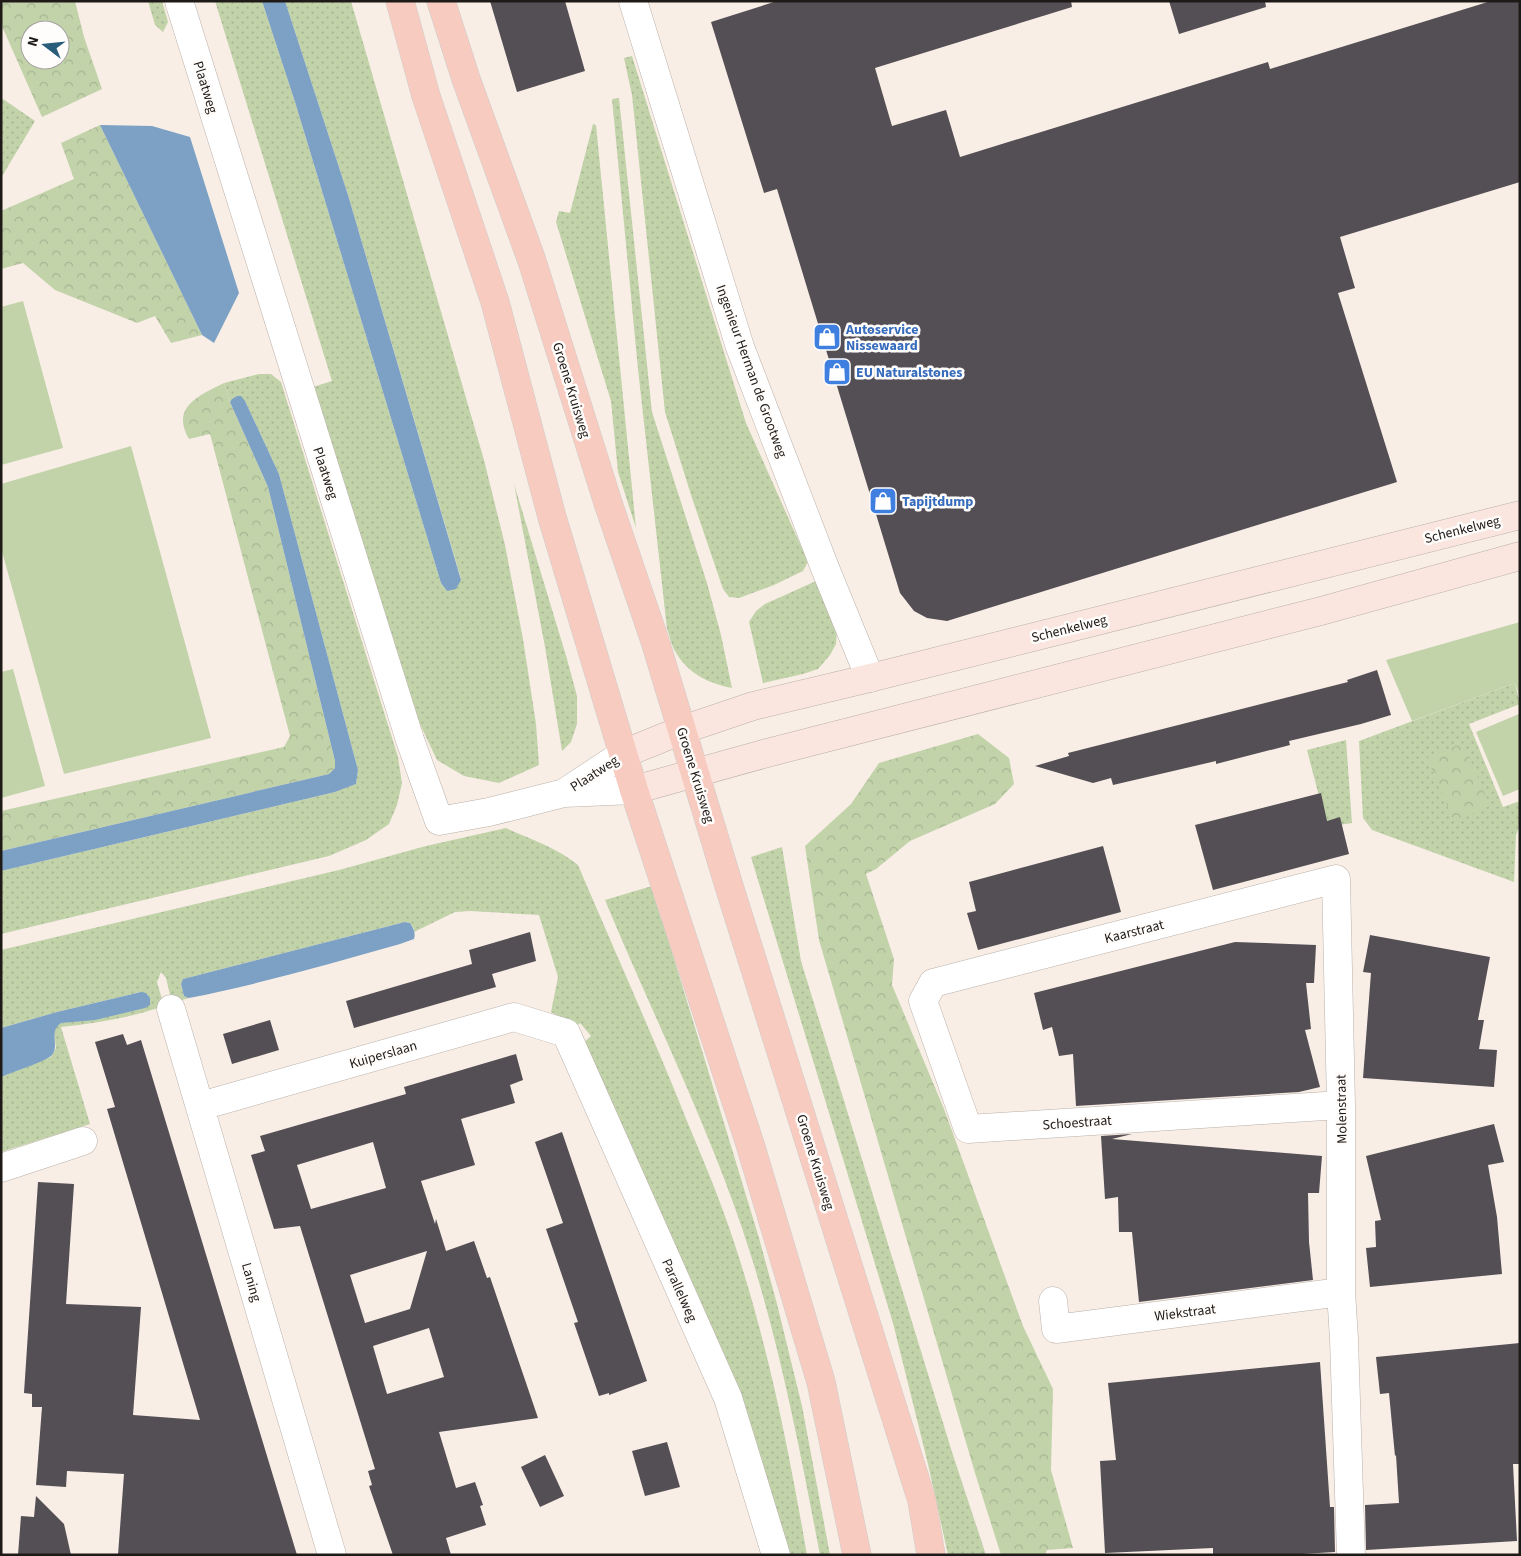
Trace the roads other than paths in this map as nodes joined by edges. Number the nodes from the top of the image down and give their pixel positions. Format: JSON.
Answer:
{"nodes":[{"id":1,"x":179,"y":1,"type":"edge"},
{"id":2,"x":400,"y":1,"type":"edge"},
{"id":3,"x":441,"y":1,"type":"edge"},
{"id":4,"x":632,"y":1,"type":"edge"},
{"id":5,"x":1520,"y":515,"type":"edge"},
{"id":6,"x":1520,"y":556,"type":"edge"},
{"id":7,"x":870,"y":678,"type":"junction"},
{"id":8,"x":682,"y":730,"type":"junction"},
{"id":9,"x":623,"y":754,"type":"junction"},
{"id":10,"x":696,"y":772,"type":"junction"},
{"id":11,"x":634,"y":790,"type":"junction"},
{"id":12,"x":564,"y":792,"type":"junction"},
{"id":13,"x":1336,"y":879,"type":"joint"},
{"id":14,"x":933,"y":983,"type":"joint"},
{"id":15,"x":171,"y":1009,"type":"dead end"},
{"id":16,"x":566,"y":1033,"type":"joint"},
{"id":17,"x":1341,"y":1105,"type":"junction"},
{"id":18,"x":201,"y":1106,"type":"junction"},
{"id":19,"x":83,"y":1141,"type":"dead end"},
{"id":20,"x":1,"y":1168,"type":"edge"},
{"id":21,"x":1341,"y":1292,"type":"junction"},
{"id":22,"x":1053,"y":1301,"type":"dead end"},
{"id":23,"x":332,"y":1555,"type":"edge"},
{"id":24,"x":776,"y":1555,"type":"edge"},
{"id":25,"x":857,"y":1555,"type":"edge"},
{"id":26,"x":931,"y":1555,"type":"edge"},
{"id":27,"x":1351,"y":1555,"type":"edge"}],
"edges":[{"from":1,"to":12,"type":"street","name":"Plaatweg"},
{"from":2,"to":9,"type":"main road"},
{"from":3,"to":8,"type":"main road","name":"Groene Kruisweg"},
{"from":4,"to":7,"type":"street","name":"Ingenieur Herman de Grootweg"},
{"from":5,"to":7,"type":"main road","name":"Schenkelweg"},
{"from":6,"to":10,"type":"main road"},
{"from":7,"to":8,"type":"main road","name":"Schenkelweg"},
{"from":8,"to":9,"type":"main road","name":"Schenkelweg"},
{"from":8,"to":10,"type":"main road","name":"Groene Kruisweg"},
{"from":9,"to":11,"type":"main road"},
{"from":9,"to":12,"type":"street","name":"Plaatweg"},
{"from":10,"to":11,"type":"main road"},
{"from":10,"to":26,"type":"main road","name":"Groene Kruisweg"},
{"from":11,"to":12,"type":"street","name":"Plaatweg"},
{"from":11,"to":25,"type":"main road"},
{"from":13,"to":14,"type":"street","name":"Kaarstraat"},
{"from":13,"to":17,"type":"street","name":"Molenstraat"},
{"from":14,"to":17,"type":"street","name":"Schoestraat"},
{"from":15,"to":18,"type":"street","name":"Laning"},
{"from":16,"to":18,"type":"street","name":"Kuiperslaan"},
{"from":16,"to":24,"type":"street","name":"Parallelweg"},
{"from":17,"to":21,"type":"street","name":"Molenstraat"},
{"from":18,"to":23,"type":"street","name":"Laning"},
{"from":19,"to":20,"type":"street"},
{"from":21,"to":22,"type":"street","name":"Wiekstraat"},
{"from":21,"to":27,"type":"street","name":"Molenstraat"}]}
